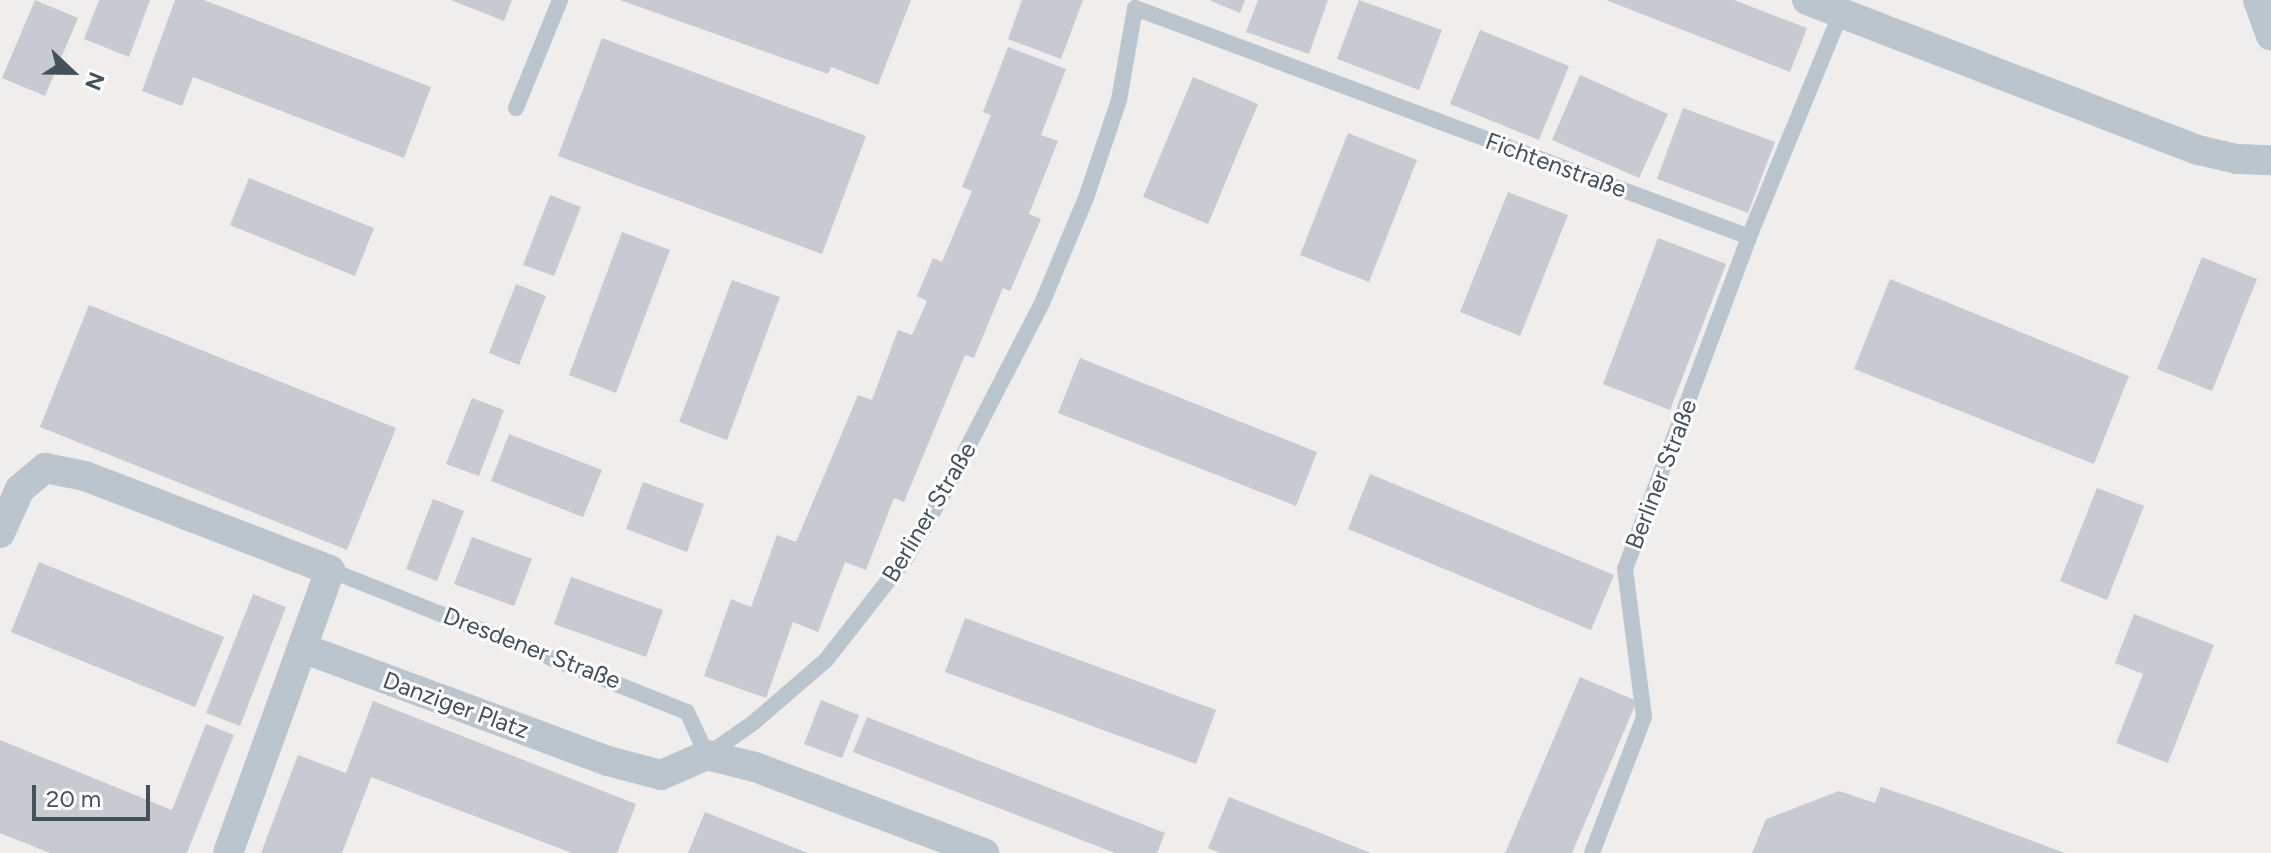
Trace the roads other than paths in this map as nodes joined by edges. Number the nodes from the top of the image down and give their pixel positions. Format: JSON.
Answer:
{"nodes":[{"id":1,"x":560,"y":0,"type":"edge"},
{"id":2,"x":1807,"y":0,"type":"edge"},
{"id":3,"x":2258,"y":0,"type":"edge"},
{"id":4,"x":1135,"y":4,"type":"edge"},
{"id":5,"x":1841,"y":13,"type":"junction"},
{"id":6,"x":2271,"y":36,"type":"edge"},
{"id":7,"x":516,"y":108,"type":"dead end"},
{"id":8,"x":2271,"y":160,"type":"edge"},
{"id":9,"x":1749,"y":237,"type":"junction"},
{"id":10,"x":1042,"y":303,"type":"joint"},
{"id":11,"x":0,"y":533,"type":"edge"},
{"id":12,"x":330,"y":570,"type":"junction"},
{"id":13,"x":305,"y":649,"type":"junction"},
{"id":14,"x":707,"y":755,"type":"junction"},
{"id":15,"x":608,"y":761,"type":"joint"},
{"id":16,"x":228,"y":853,"type":"edge"},
{"id":17,"x":984,"y":853,"type":"edge"},
{"id":18,"x":1592,"y":853,"type":"edge"}],
"edges":[{"from":1,"to":7,"type":"lane"},
{"from":2,"to":5,"type":"street"},
{"from":3,"to":6,"type":"street"},
{"from":4,"to":9,"type":"lane","name":"Fichtenstraße"},
{"from":4,"to":10,"type":"lane","name":"Fichtenstraße"},
{"from":5,"to":8,"type":"street"},
{"from":5,"to":9,"type":"lane"},
{"from":9,"to":18,"type":"lane","name":"Berliner Straße"},
{"from":10,"to":14,"type":"lane","name":"Berliner Straße"},
{"from":11,"to":12,"type":"street","name":"Dresdener Straße"},
{"from":12,"to":13,"type":"street"},
{"from":12,"to":14,"type":"lane","name":"Dresdener Straße"},
{"from":13,"to":15,"type":"street","name":"Danziger Platz"},
{"from":13,"to":16,"type":"street"},
{"from":14,"to":15,"type":"street","name":"Berliner Straße"},
{"from":14,"to":17,"type":"street"}]}
